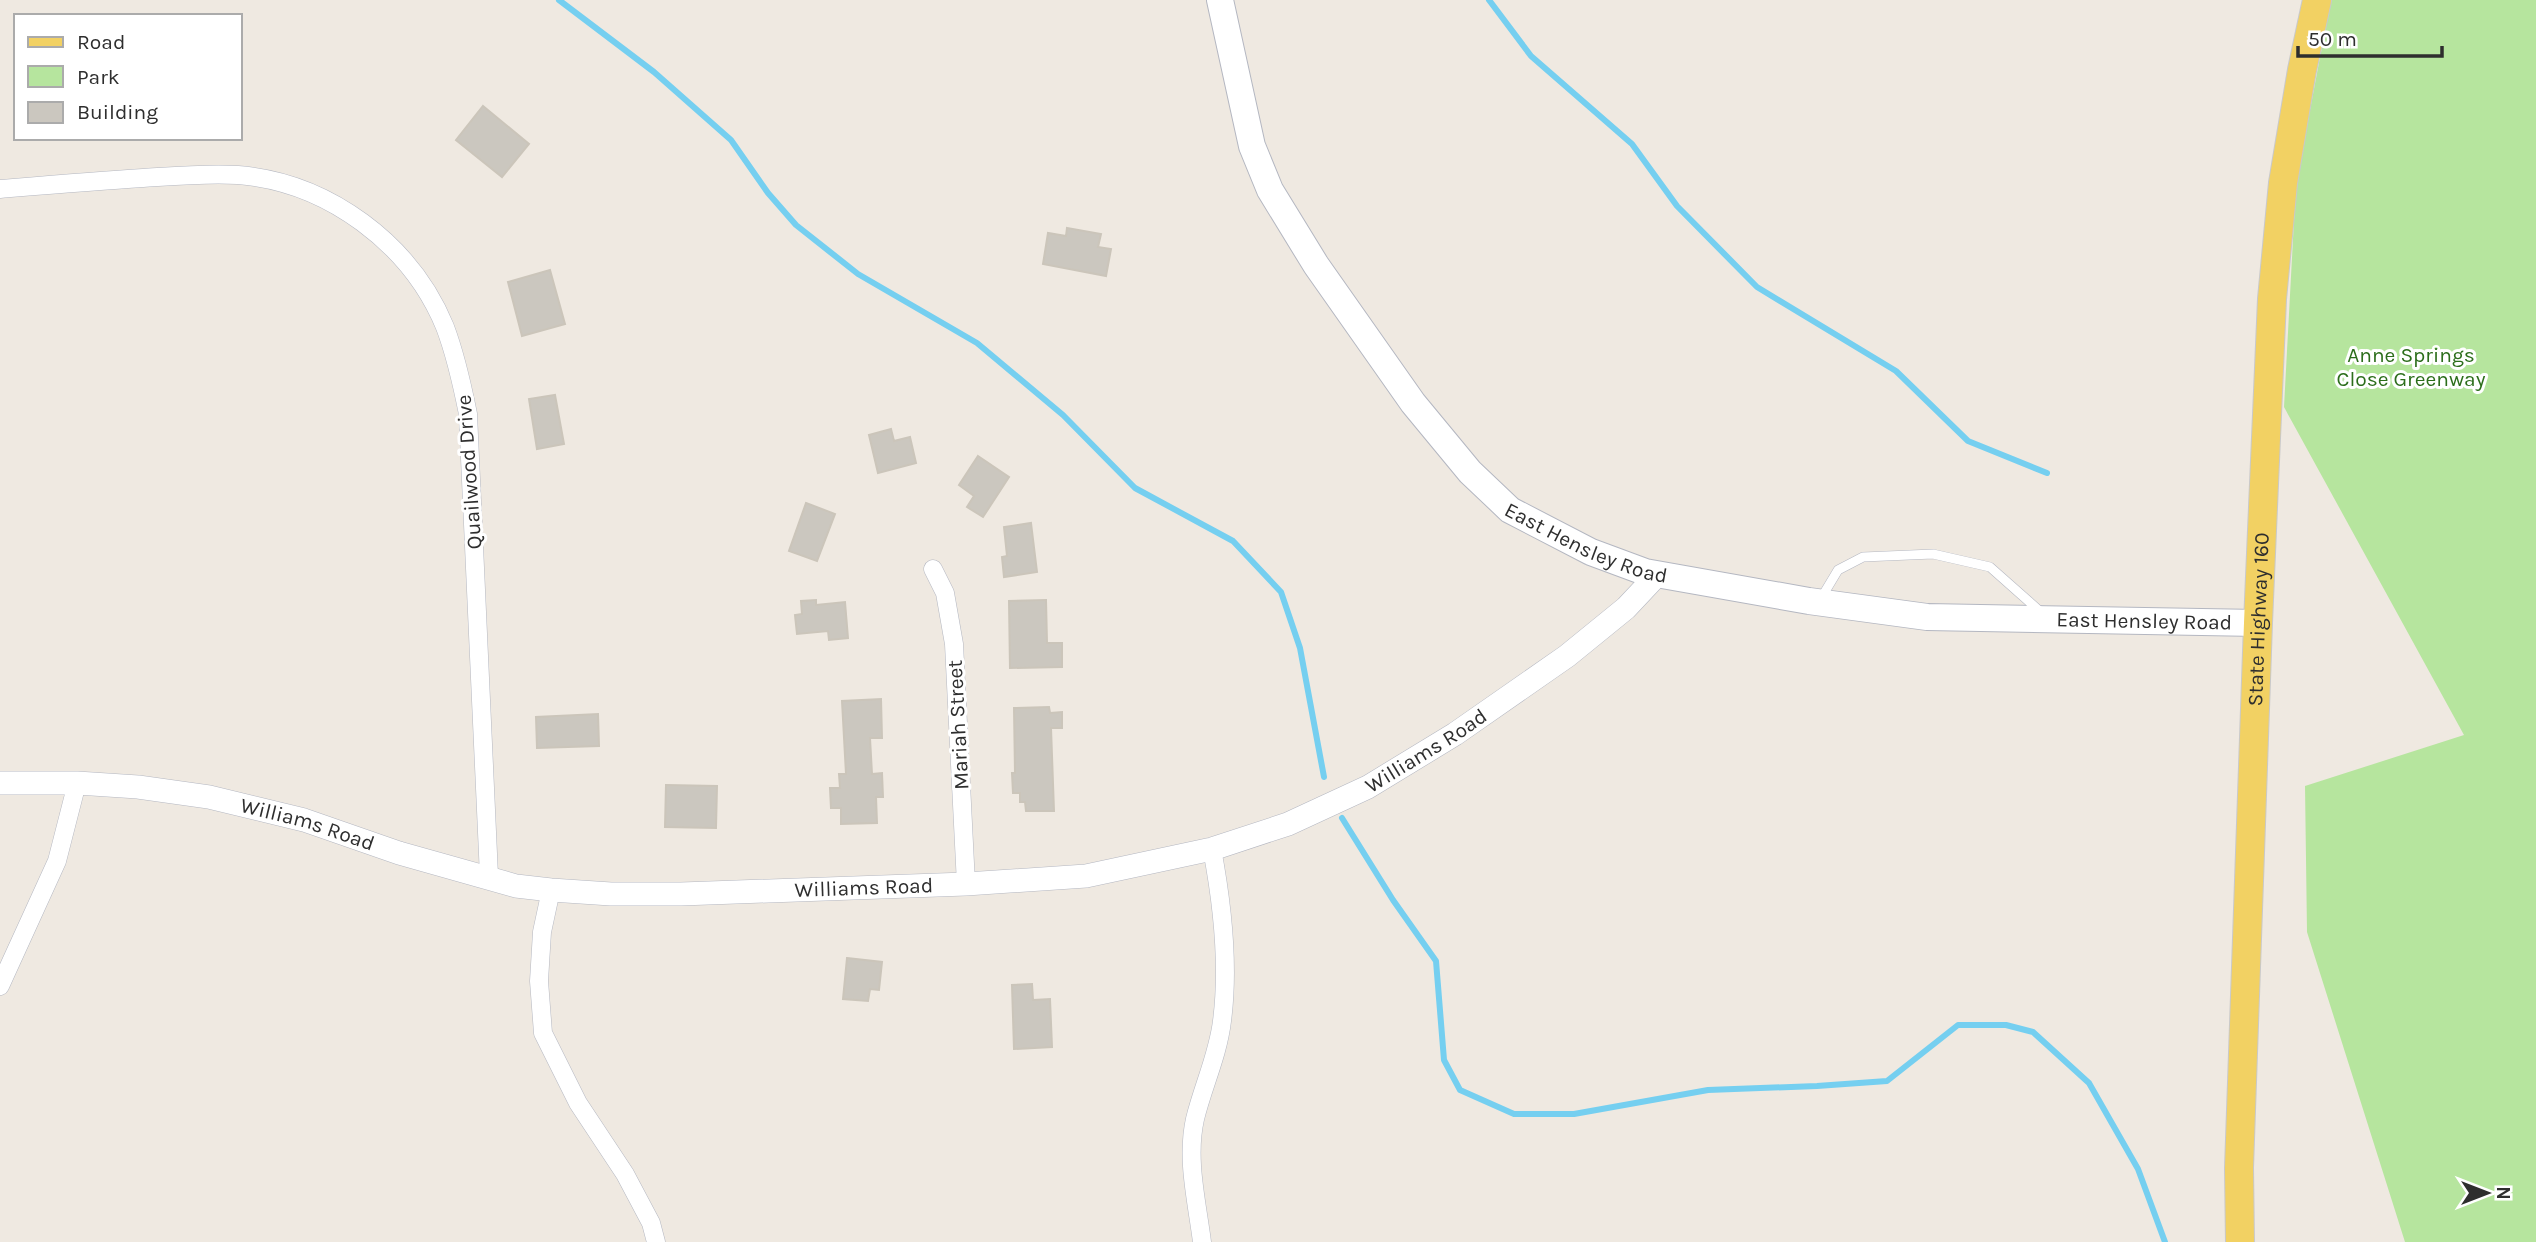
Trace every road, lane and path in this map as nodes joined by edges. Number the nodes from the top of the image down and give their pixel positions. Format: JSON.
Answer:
{"nodes":[{"id":1,"x":1220,"y":0,"type":"edge"},
{"id":2,"x":2317,"y":0,"type":"edge"},
{"id":3,"x":0,"y":189,"type":"edge"},
{"id":4,"x":933,"y":569,"type":"dead end"},
{"id":5,"x":1657,"y":575,"type":"junction"},
{"id":6,"x":1819,"y":602,"type":"junction"},
{"id":7,"x":2050,"y":620,"type":"junction"},
{"id":8,"x":2258,"y":623,"type":"junction"},
{"id":9,"x":0,"y":783,"type":"edge"},
{"id":10,"x":77,"y":783,"type":"junction"},
{"id":11,"x":1212,"y":849,"type":"junction"},
{"id":12,"x":489,"y":876,"type":"junction"},
{"id":13,"x":966,"y":884,"type":"junction"},
{"id":14,"x":551,"y":890,"type":"junction"},
{"id":15,"x":0,"y":986,"type":"edge"},
{"id":16,"x":656,"y":1242,"type":"edge"},
{"id":17,"x":1202,"y":1242,"type":"edge"},
{"id":18,"x":2240,"y":1242,"type":"edge"}],
"edges":[{"from":1,"to":5,"type":"main road","name":"East Hensley Road"},
{"from":2,"to":8,"type":"main road","name":"State Highway 160"},
{"from":3,"to":12,"type":"street","name":"Quailwood Drive"},
{"from":4,"to":13,"type":"street","name":"Mariah Street"},
{"from":5,"to":6,"type":"main road","name":"East Hensley Road"},
{"from":5,"to":11,"type":"street","name":"Williams Road"},
{"from":6,"to":7,"type":"main road","name":"East Hensley Road"},
{"from":6,"to":7,"type":"lane"},
{"from":7,"to":8,"type":"main road","name":"East Hensley Road"},
{"from":8,"to":18,"type":"main road","name":"State Highway 160"},
{"from":9,"to":10,"type":"street","name":"Williams Road"},
{"from":10,"to":12,"type":"street","name":"Williams Road"},
{"from":10,"to":15,"type":"street"},
{"from":11,"to":13,"type":"street","name":"Williams Road"},
{"from":11,"to":17,"type":"street"},
{"from":12,"to":14,"type":"street","name":"Williams Road"},
{"from":13,"to":14,"type":"street","name":"Williams Road"},
{"from":14,"to":16,"type":"street"}]}
